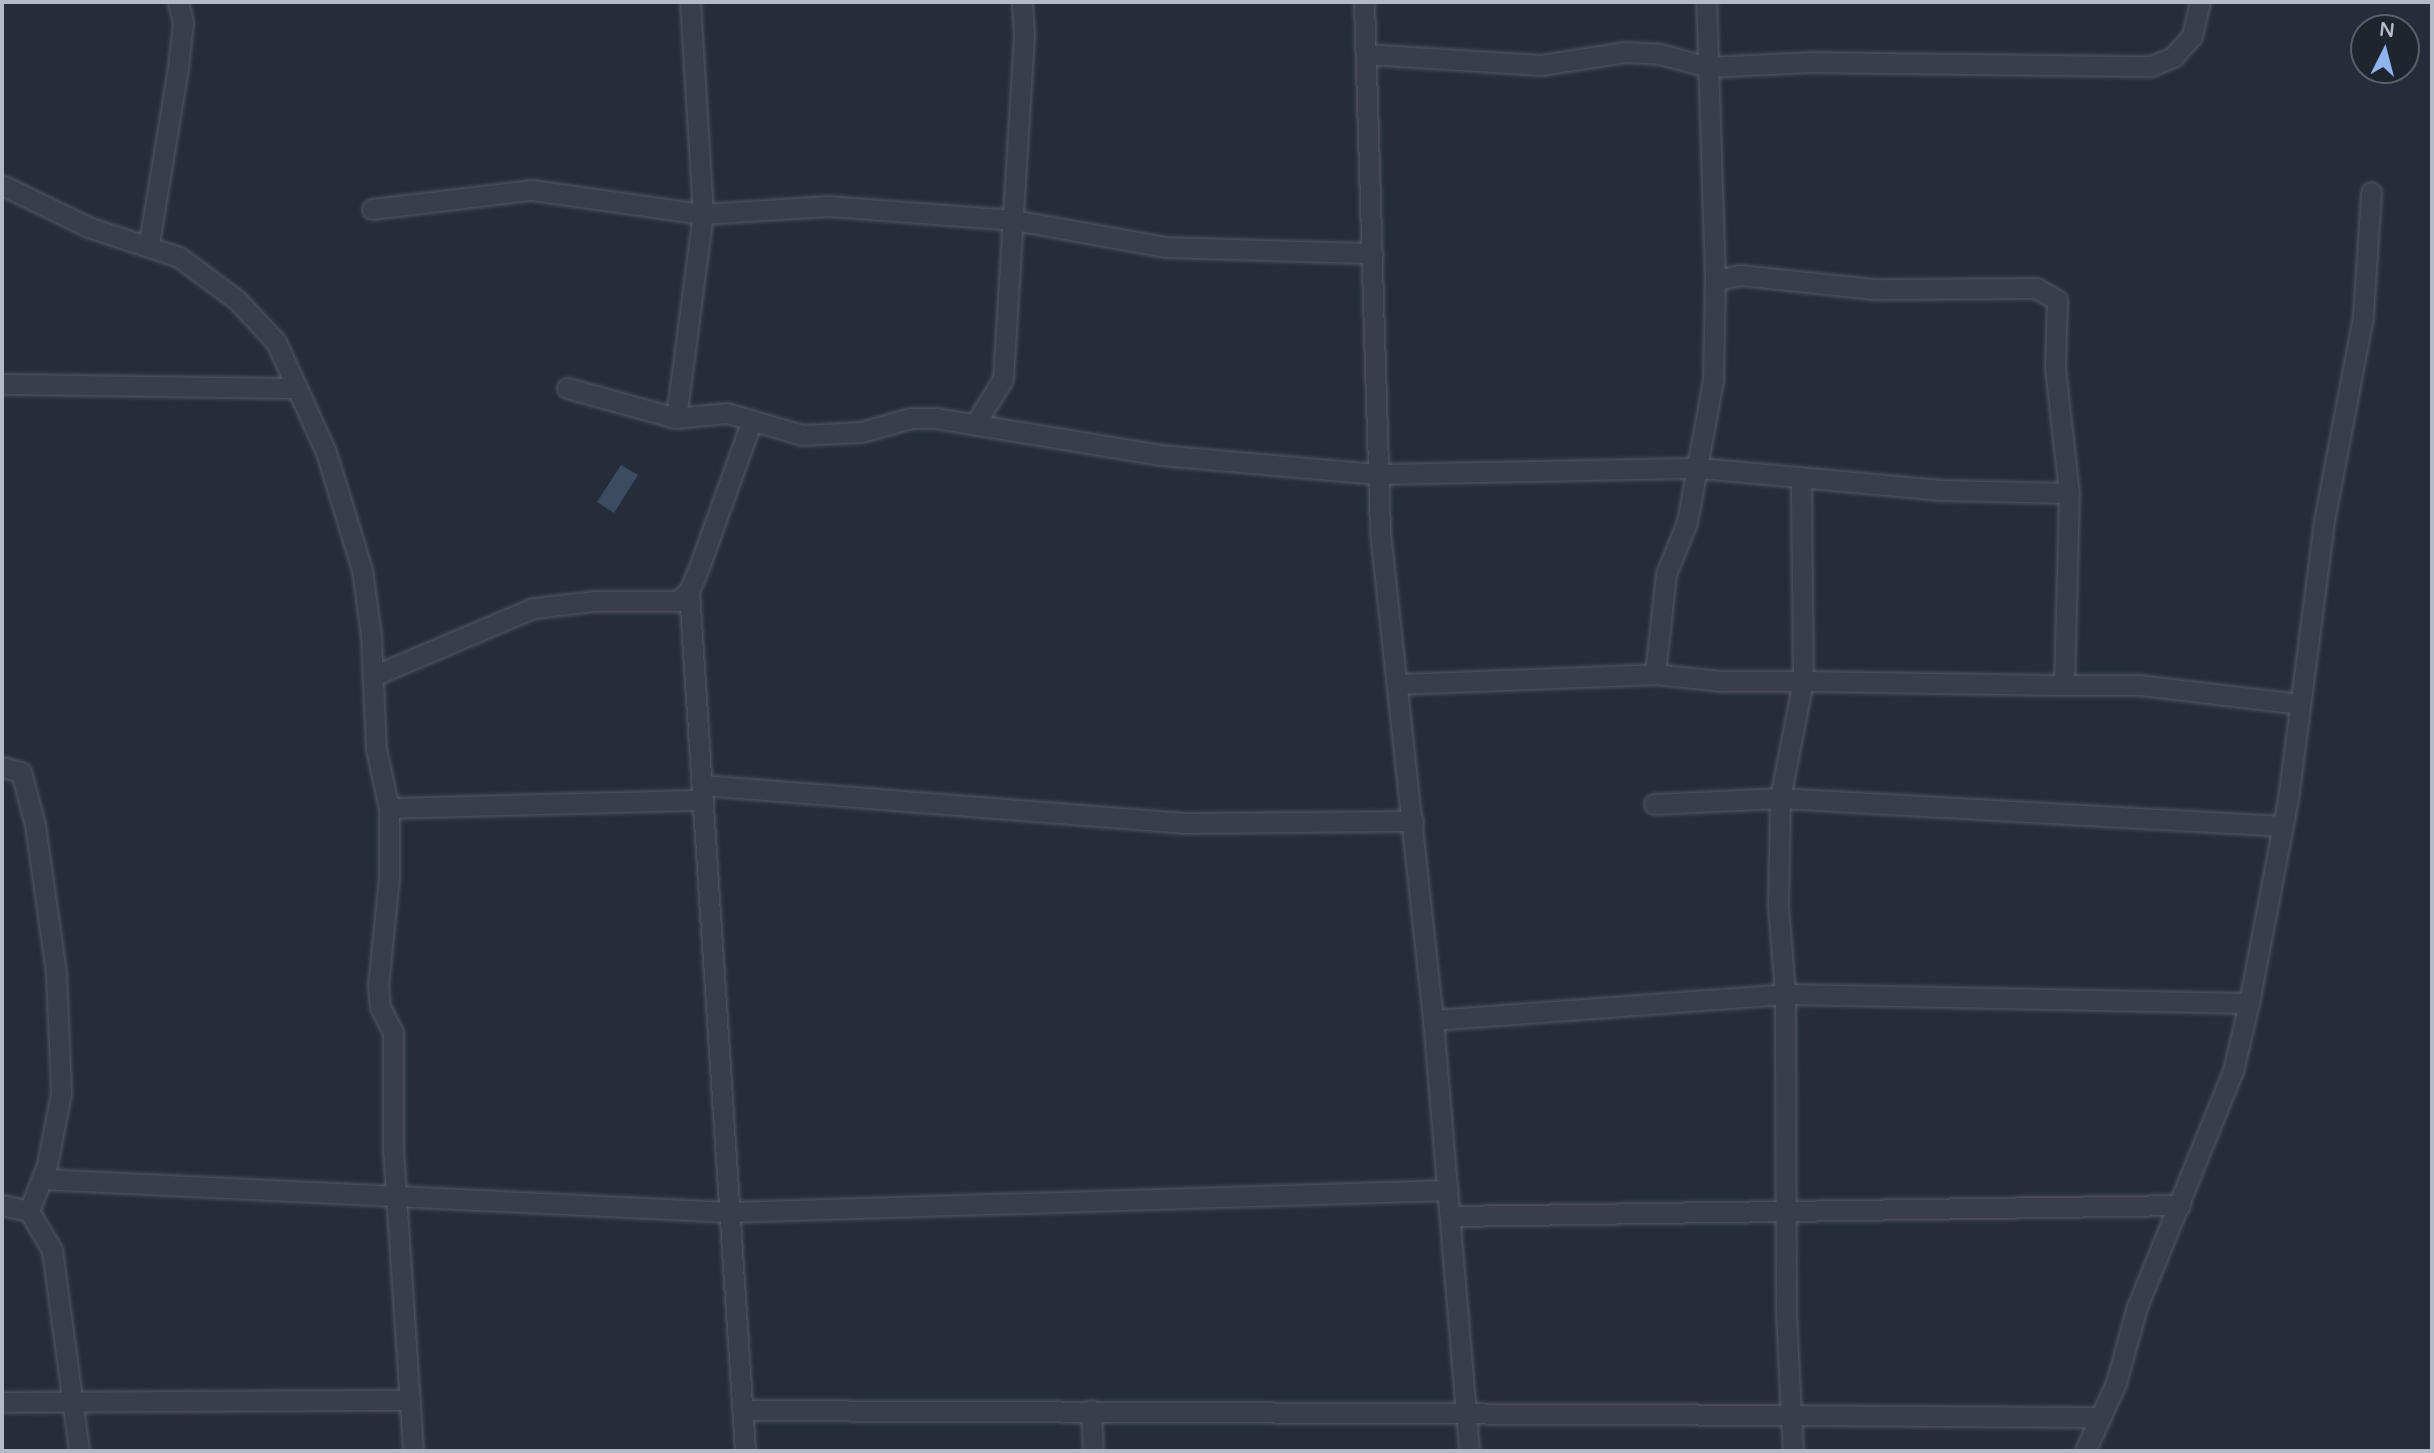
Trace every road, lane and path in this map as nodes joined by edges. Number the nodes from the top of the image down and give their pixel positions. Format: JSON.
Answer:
{"nodes":[{"id":1,"x":178,"y":2,"type":"edge"},
{"id":2,"x":690,"y":2,"type":"edge"},
{"id":3,"x":1022,"y":2,"type":"edge"},
{"id":4,"x":1364,"y":2,"type":"edge"},
{"id":5,"x":1706,"y":2,"type":"edge"},
{"id":6,"x":2200,"y":2,"type":"edge"},
{"id":7,"x":1366,"y":54,"type":"junction"},
{"id":8,"x":1708,"y":67,"type":"junction"},
{"id":9,"x":2,"y":185,"type":"edge"},
{"id":10,"x":2371,"y":192,"type":"dead end"},
{"id":11,"x":372,"y":209,"type":"dead end"},
{"id":12,"x":704,"y":214,"type":"junction"},
{"id":13,"x":1014,"y":220,"type":"junction"},
{"id":14,"x":149,"y":243,"type":"junction"},
{"id":15,"x":1373,"y":253,"type":"junction"},
{"id":16,"x":1715,"y":281,"type":"junction"},
{"id":17,"x":2,"y":384,"type":"edge"},
{"id":18,"x":296,"y":388,"type":"junction"},
{"id":19,"x":567,"y":388,"type":"dead end"},
{"id":20,"x":676,"y":418,"type":"junction"},
{"id":21,"x":752,"y":420,"type":"junction"},
{"id":22,"x":977,"y":421,"type":"junction"},
{"id":23,"x":1700,"y":468,"type":"junction"},
{"id":24,"x":1379,"y":474,"type":"junction"},
{"id":25,"x":1801,"y":477,"type":"junction"},
{"id":26,"x":2068,"y":494,"type":"junction"},
{"id":27,"x":689,"y":591,"type":"junction"},
{"id":28,"x":1655,"y":674,"type":"junction"},
{"id":29,"x":373,"y":676,"type":"junction"},
{"id":30,"x":1803,"y":681,"type":"junction"},
{"id":31,"x":1399,"y":684,"type":"junction"},
{"id":32,"x":2064,"y":685,"type":"junction"},
{"id":33,"x":2300,"y":705,"type":"junction"},
{"id":34,"x":2,"y":767,"type":"edge"},
{"id":35,"x":703,"y":792,"type":"junction"},
{"id":36,"x":1780,"y":799,"type":"junction"},
{"id":37,"x":1654,"y":804,"type":"dead end"},
{"id":38,"x":389,"y":808,"type":"junction"},
{"id":39,"x":1413,"y":821,"type":"junction"},
{"id":40,"x":2283,"y":826,"type":"junction"},
{"id":41,"x":1785,"y":994,"type":"junction"},
{"id":42,"x":2249,"y":1003,"type":"junction"},
{"id":43,"x":1433,"y":1020,"type":"junction"},
{"id":44,"x":42,"y":1179,"type":"junction"},
{"id":45,"x":1448,"y":1190,"type":"junction"},
{"id":46,"x":396,"y":1196,"type":"junction"},
{"id":47,"x":2180,"y":1205,"type":"junction"},
{"id":48,"x":2,"y":1206,"type":"edge"},
{"id":49,"x":29,"y":1211,"type":"junction"},
{"id":50,"x":1785,"y":1211,"type":"junction"},
{"id":51,"x":729,"y":1212,"type":"junction"},
{"id":52,"x":1450,"y":1216,"type":"junction"},
{"id":53,"x":410,"y":1400,"type":"junction"},
{"id":54,"x":2,"y":1402,"type":"edge"},
{"id":55,"x":73,"y":1402,"type":"junction"},
{"id":56,"x":742,"y":1410,"type":"junction"},
{"id":57,"x":1091,"y":1410,"type":"junction"},
{"id":58,"x":1466,"y":1412,"type":"junction"},
{"id":59,"x":1791,"y":1416,"type":"junction"},
{"id":60,"x":2101,"y":1416,"type":"junction"},
{"id":61,"x":79,"y":1451,"type":"edge"},
{"id":62,"x":413,"y":1451,"type":"edge"},
{"id":63,"x":745,"y":1451,"type":"edge"},
{"id":64,"x":1093,"y":1451,"type":"edge"},
{"id":65,"x":1469,"y":1451,"type":"edge"},
{"id":66,"x":1793,"y":1451,"type":"edge"},
{"id":67,"x":2085,"y":1451,"type":"edge"}],
"edges":[{"from":1,"to":14,"type":"street"},
{"from":2,"to":12,"type":"street"},
{"from":3,"to":13,"type":"street"},
{"from":4,"to":7,"type":"street"},
{"from":5,"to":8,"type":"street"},
{"from":6,"to":8,"type":"street"},
{"from":7,"to":8,"type":"street"},
{"from":7,"to":15,"type":"street"},
{"from":8,"to":16,"type":"street"},
{"from":9,"to":14,"type":"street"},
{"from":10,"to":33,"type":"street"},
{"from":11,"to":12,"type":"street"},
{"from":12,"to":13,"type":"street"},
{"from":12,"to":20,"type":"street"},
{"from":13,"to":15,"type":"street"},
{"from":13,"to":22,"type":"street"},
{"from":14,"to":18,"type":"street"},
{"from":15,"to":24,"type":"street"},
{"from":16,"to":23,"type":"street"},
{"from":16,"to":26,"type":"street"},
{"from":17,"to":18,"type":"street"},
{"from":18,"to":29,"type":"street"},
{"from":19,"to":20,"type":"street"},
{"from":20,"to":21,"type":"street"},
{"from":21,"to":22,"type":"street"},
{"from":21,"to":27,"type":"street"},
{"from":22,"to":24,"type":"street"},
{"from":23,"to":24,"type":"street"},
{"from":23,"to":25,"type":"street"},
{"from":23,"to":28,"type":"street"},
{"from":24,"to":31,"type":"street"},
{"from":25,"to":26,"type":"street"},
{"from":25,"to":30,"type":"street"},
{"from":26,"to":32,"type":"street"},
{"from":27,"to":29,"type":"street"},
{"from":27,"to":35,"type":"street"},
{"from":28,"to":30,"type":"street"},
{"from":28,"to":31,"type":"street"},
{"from":29,"to":38,"type":"street"},
{"from":30,"to":32,"type":"street"},
{"from":30,"to":36,"type":"street"},
{"from":31,"to":39,"type":"street"},
{"from":32,"to":33,"type":"street"},
{"from":33,"to":40,"type":"street"},
{"from":34,"to":44,"type":"street"},
{"from":35,"to":38,"type":"street"},
{"from":35,"to":39,"type":"street"},
{"from":35,"to":51,"type":"street"},
{"from":36,"to":37,"type":"street"},
{"from":36,"to":40,"type":"street"},
{"from":36,"to":41,"type":"street"},
{"from":38,"to":46,"type":"street"},
{"from":39,"to":43,"type":"street"},
{"from":40,"to":42,"type":"street"},
{"from":41,"to":42,"type":"street"},
{"from":41,"to":43,"type":"street"},
{"from":41,"to":50,"type":"street"},
{"from":42,"to":47,"type":"street"},
{"from":43,"to":45,"type":"street"},
{"from":44,"to":46,"type":"street"},
{"from":44,"to":49,"type":"street"},
{"from":45,"to":51,"type":"street"},
{"from":45,"to":52,"type":"street"},
{"from":46,"to":51,"type":"street"},
{"from":46,"to":53,"type":"street"},
{"from":47,"to":50,"type":"street"},
{"from":47,"to":60,"type":"street"},
{"from":48,"to":49,"type":"street"},
{"from":49,"to":55,"type":"street"},
{"from":50,"to":52,"type":"street"},
{"from":50,"to":59,"type":"street"},
{"from":51,"to":56,"type":"street"},
{"from":52,"to":58,"type":"street"},
{"from":53,"to":55,"type":"street"},
{"from":53,"to":62,"type":"street"},
{"from":54,"to":55,"type":"street"},
{"from":55,"to":61,"type":"street"},
{"from":56,"to":57,"type":"street"},
{"from":56,"to":63,"type":"street"},
{"from":57,"to":58,"type":"street"},
{"from":57,"to":64,"type":"street"},
{"from":58,"to":59,"type":"street"},
{"from":58,"to":65,"type":"street"},
{"from":59,"to":60,"type":"street"},
{"from":59,"to":66,"type":"street"},
{"from":60,"to":67,"type":"street"}]}
